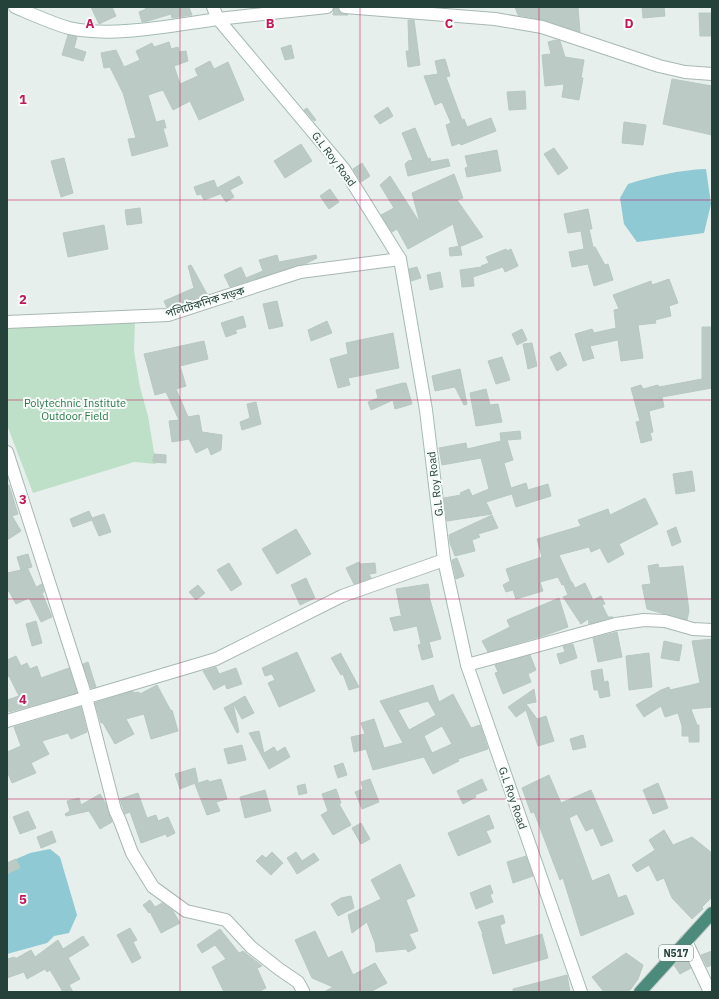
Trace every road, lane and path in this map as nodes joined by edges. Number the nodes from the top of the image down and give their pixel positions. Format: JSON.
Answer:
{"nodes":[{"id":1,"x":15,"y":7,"type":"edge"},
{"id":2,"x":213,"y":7,"type":"edge"},
{"id":3,"x":327,"y":7,"type":"edge"},
{"id":4,"x":345,"y":7,"type":"edge"},
{"id":5,"x":218,"y":19,"type":"junction"},
{"id":6,"x":712,"y":74,"type":"edge"},
{"id":7,"x":400,"y":259,"type":"junction"},
{"id":8,"x":7,"y":322,"type":"edge"},
{"id":9,"x":7,"y":452,"type":"edge"},
{"id":10,"x":444,"y":560,"type":"junction"},
{"id":11,"x":712,"y":630,"type":"edge"},
{"id":12,"x":466,"y":666,"type":"junction"},
{"id":13,"x":86,"y":697,"type":"junction"},
{"id":14,"x":7,"y":721,"type":"edge"},
{"id":15,"x":712,"y":913,"type":"edge"},
{"id":16,"x":686,"y":942,"type":"junction"},
{"id":17,"x":302,"y":992,"type":"edge"},
{"id":18,"x":581,"y":992,"type":"edge"},
{"id":19,"x":640,"y":992,"type":"edge"},
{"id":20,"x":710,"y":992,"type":"edge"}],
"edges":[{"from":1,"to":5,"type":"street"},
{"from":2,"to":5,"type":"street","name":"G.L Roy Road"},
{"from":3,"to":5,"type":"street"},
{"from":4,"to":6,"type":"street"},
{"from":5,"to":7,"type":"street","name":"G.L Roy Road"},
{"from":7,"to":8,"type":"street","name":"পলিটেকনিক সড়ক"},
{"from":7,"to":10,"type":"street","name":"G.L Roy Road"},
{"from":9,"to":13,"type":"street"},
{"from":10,"to":12,"type":"street","name":"G.L Roy Road"},
{"from":10,"to":13,"type":"street"},
{"from":11,"to":12,"type":"street"},
{"from":12,"to":18,"type":"street","name":"G.L Roy Road"},
{"from":13,"to":14,"type":"street"},
{"from":13,"to":17,"type":"street"},
{"from":15,"to":16,"type":"highway","number":"N517"},
{"from":16,"to":19,"type":"highway","number":"N517"},
{"from":16,"to":20,"type":"street"}]}
